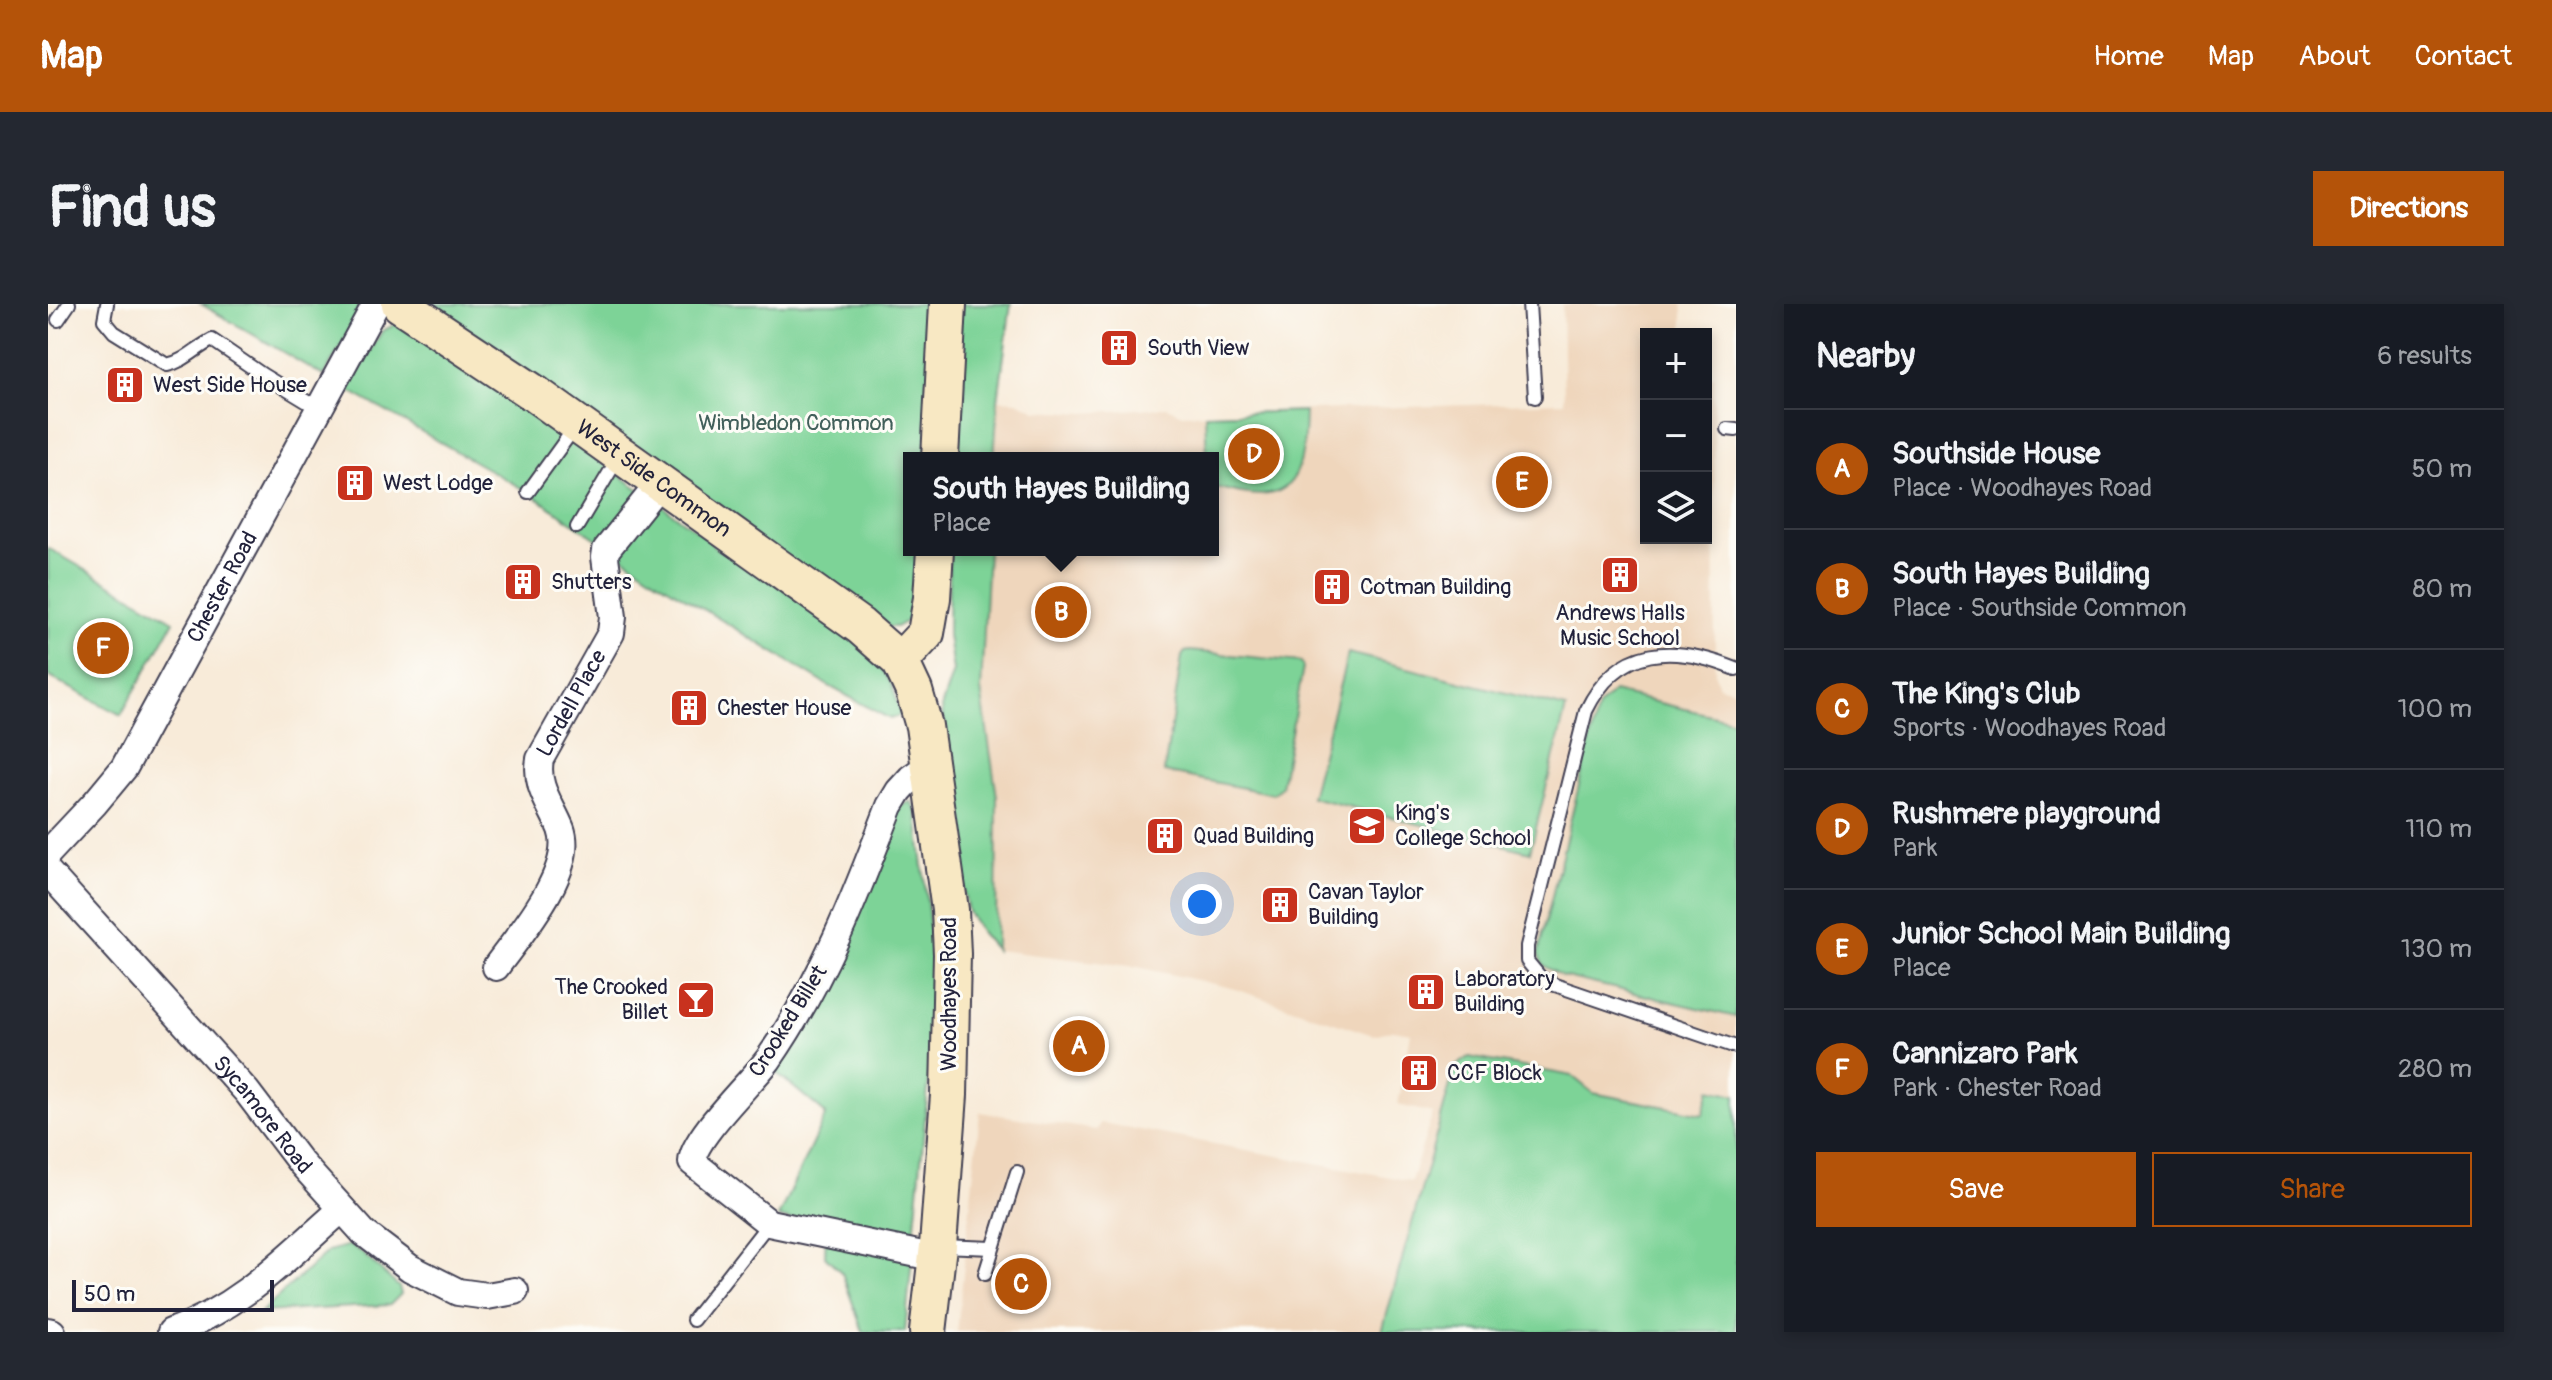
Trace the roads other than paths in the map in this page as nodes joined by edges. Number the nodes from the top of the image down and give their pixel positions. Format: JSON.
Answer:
{"nodes":[{"id":1,"x":69,"y":304,"type":"edge"},
{"id":2,"x":107,"y":304,"type":"edge"},
{"id":3,"x":376,"y":304,"type":"edge"},
{"id":4,"x":400,"y":304,"type":"edge"},
{"id":5,"x":948,"y":304,"type":"edge"},
{"id":6,"x":1529,"y":304,"type":"edge"},
{"id":7,"x":58,"y":320,"type":"dead end"},
{"id":8,"x":1535,"y":397,"type":"dead end"},
{"id":9,"x":319,"y":409,"type":"junction"},
{"id":10,"x":577,"y":424,"type":"junction"},
{"id":11,"x":940,"y":452,"type":"edge"},
{"id":12,"x":620,"y":455,"type":"junction"},
{"id":13,"x":659,"y":484,"type":"junction"},
{"id":14,"x":528,"y":492,"type":"dead end"},
{"id":15,"x":577,"y":527,"type":"dead end"},
{"id":16,"x":935,"y":556,"type":"edge"},
{"id":17,"x":900,"y":661,"type":"junction"},
{"id":18,"x":1736,"y":669,"type":"edge"},
{"id":19,"x":931,"y":764,"type":"junction"},
{"id":20,"x":48,"y":853,"type":"edge"},
{"id":21,"x":48,"y":872,"type":"edge"},
{"id":22,"x":496,"y":967,"type":"dead end"},
{"id":23,"x":1736,"y":1047,"type":"edge"},
{"id":24,"x":1017,"y":1172,"type":"dead end"},
{"id":25,"x":342,"y":1209,"type":"junction"},
{"id":26,"x":769,"y":1223,"type":"junction"},
{"id":27,"x":993,"y":1248,"type":"junction"},
{"id":28,"x":938,"y":1252,"type":"junction"},
{"id":29,"x":985,"y":1274,"type":"dead end"},
{"id":30,"x":515,"y":1291,"type":"dead end"},
{"id":31,"x":693,"y":1320,"type":"dead end"},
{"id":32,"x":171,"y":1332,"type":"edge"},
{"id":33,"x":928,"y":1332,"type":"edge"}],
"edges":[{"from":1,"to":7,"type":"lane"},
{"from":2,"to":9,"type":"lane"},
{"from":3,"to":9,"type":"street","name":"Chester Road"},
{"from":4,"to":10,"type":"main road","name":"West Side Common"},
{"from":5,"to":11,"type":"main road"},
{"from":6,"to":8,"type":"lane"},
{"from":9,"to":20,"type":"street","name":"Chester Road"},
{"from":10,"to":12,"type":"main road","name":"West Side Common"},
{"from":10,"to":14,"type":"lane"},
{"from":12,"to":13,"type":"main road","name":"West Side Common"},
{"from":12,"to":15,"type":"lane"},
{"from":13,"to":17,"type":"main road","name":"West Side Common"},
{"from":13,"to":22,"type":"street","name":"Lordell Place"},
{"from":16,"to":17,"type":"main road"},
{"from":17,"to":19,"type":"main road","name":"Woodhayes Road"},
{"from":18,"to":23,"type":"lane"},
{"from":19,"to":26,"type":"street","name":"Crooked Billet"},
{"from":19,"to":28,"type":"main road","name":"Woodhayes Road"},
{"from":21,"to":25,"type":"street","name":"Sycamore Road"},
{"from":24,"to":27,"type":"lane"},
{"from":25,"to":30,"type":"street","name":"Sycamore Road"},
{"from":25,"to":32,"type":"street"},
{"from":26,"to":28,"type":"street","name":"Crooked Billet"},
{"from":26,"to":31,"type":"lane"},
{"from":27,"to":28,"type":"lane"},
{"from":27,"to":29,"type":"lane"},
{"from":28,"to":33,"type":"main road","name":"Woodhayes Road"}]}
